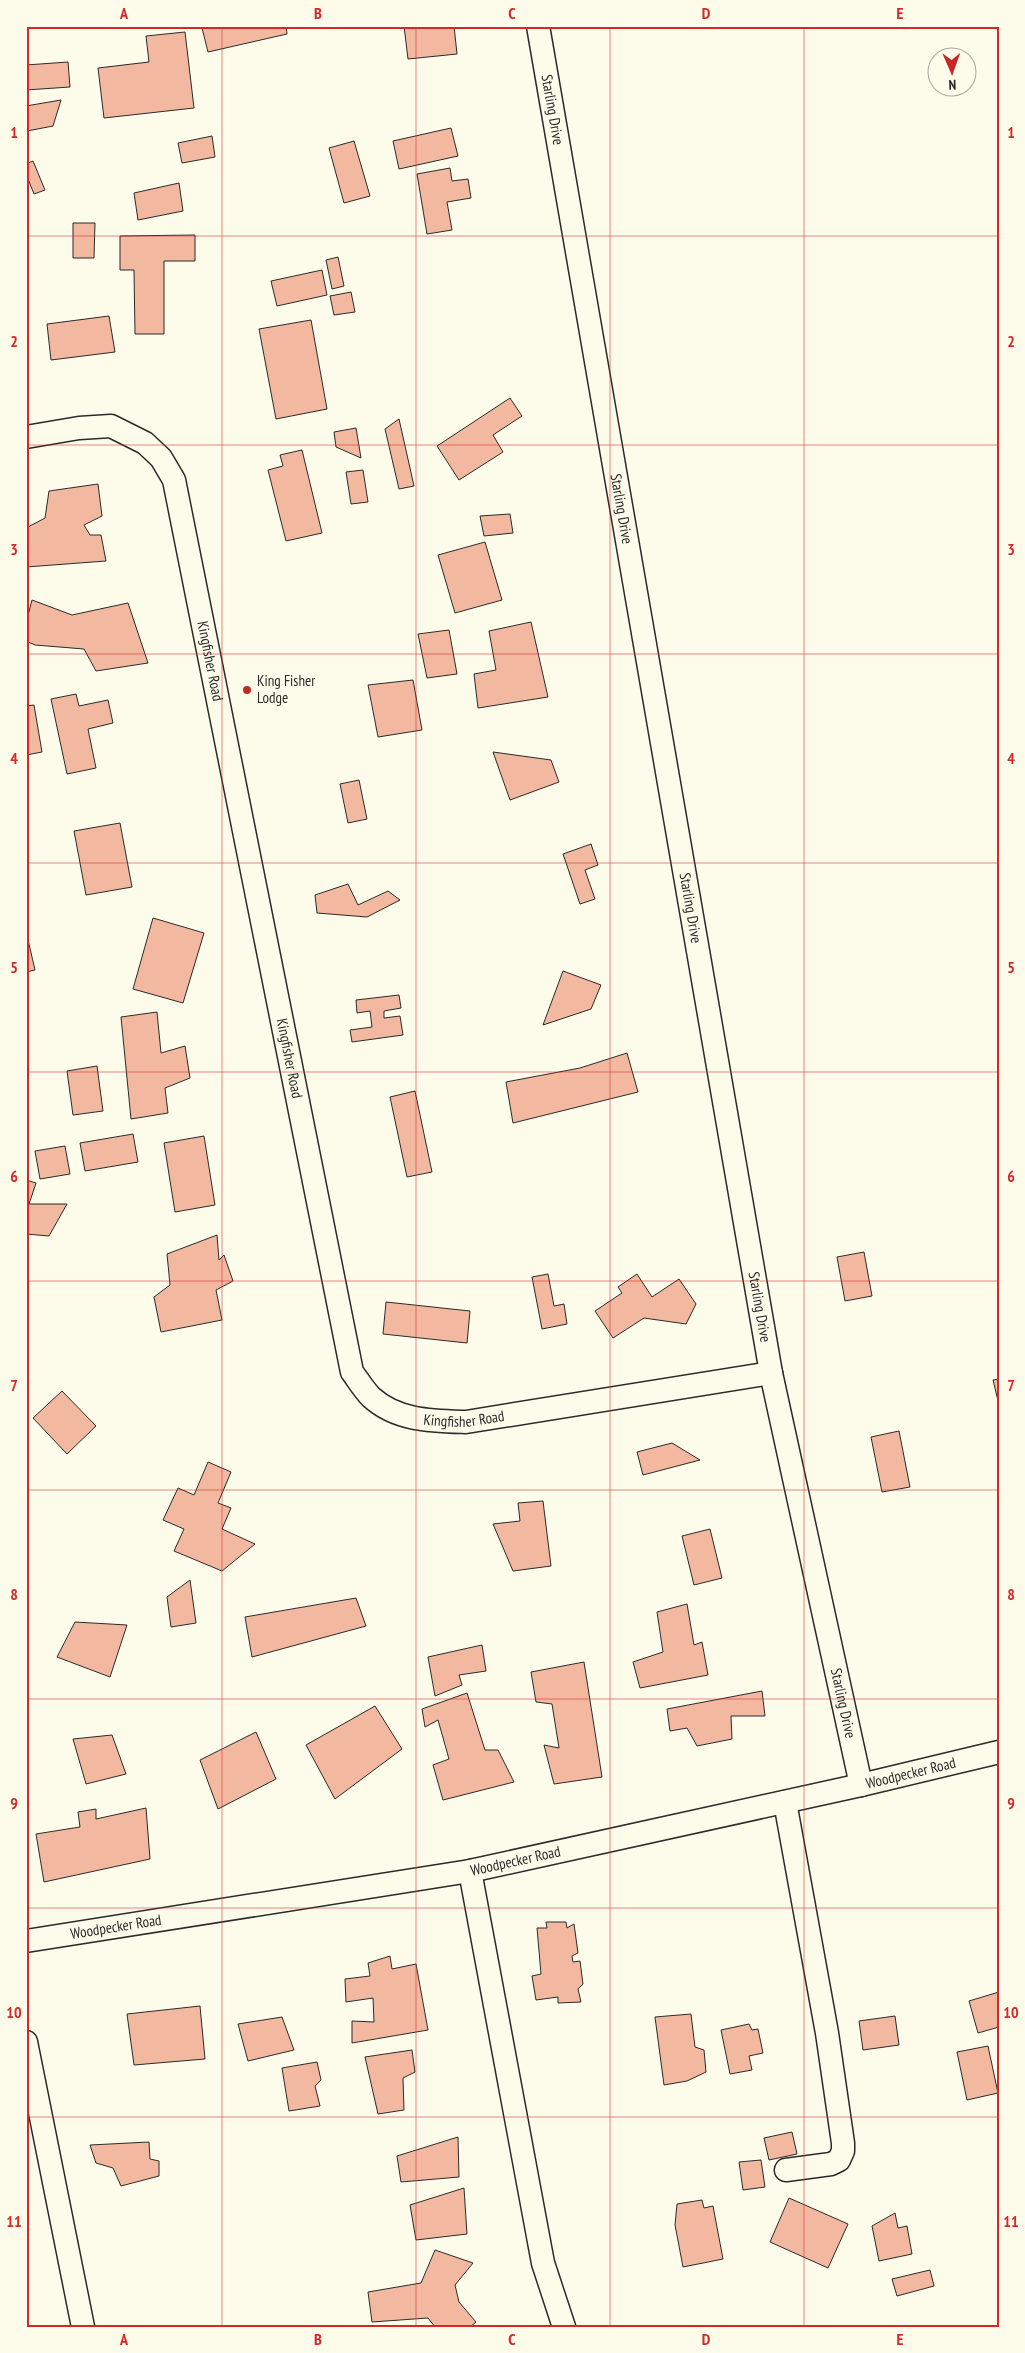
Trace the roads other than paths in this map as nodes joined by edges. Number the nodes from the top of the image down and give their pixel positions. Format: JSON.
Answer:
{"nodes":[{"id":1,"x":538,"y":26,"type":"edge"},
{"id":2,"x":26,"y":437,"type":"edge"},
{"id":3,"x":771,"y":1373,"type":"junction"},
{"id":4,"x":999,"y":1752,"type":"edge"},
{"id":5,"x":861,"y":1785,"type":"junction"},
{"id":6,"x":785,"y":1802,"type":"junction"},
{"id":7,"x":470,"y":1871,"type":"junction"},
{"id":8,"x":26,"y":1941,"type":"edge"},
{"id":9,"x":26,"y":2042,"type":"edge"},
{"id":10,"x":786,"y":2170,"type":"dead end"},
{"id":11,"x":83,"y":2327,"type":"edge"},
{"id":12,"x":564,"y":2327,"type":"edge"}],
"edges":[{"from":1,"to":3,"type":"street","name":"Starling Drive"},
{"from":2,"to":3,"type":"street","name":"Kingfisher Road"},
{"from":3,"to":5,"type":"street","name":"Starling Drive"},
{"from":4,"to":5,"type":"street","name":"Woodpecker Road"},
{"from":5,"to":6,"type":"street","name":"Woodpecker Road"},
{"from":6,"to":7,"type":"street","name":"Woodpecker Road"},
{"from":6,"to":10,"type":"street"},
{"from":7,"to":8,"type":"street","name":"Woodpecker Road"},
{"from":7,"to":12,"type":"street"},
{"from":9,"to":11,"type":"street"}]}
